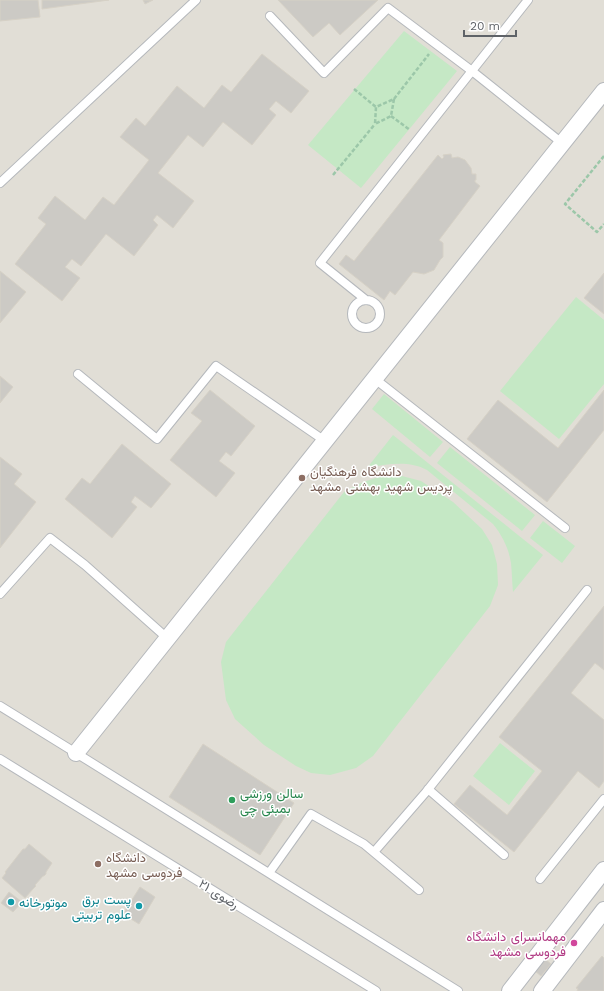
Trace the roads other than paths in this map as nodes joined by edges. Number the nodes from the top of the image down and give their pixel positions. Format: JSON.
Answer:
{"nodes":[{"id":1,"x":196,"y":0,"type":"edge"},
{"id":2,"x":528,"y":0,"type":"edge"},
{"id":3,"x":270,"y":16,"type":"dead end"},
{"id":4,"x":472,"y":71,"type":"junction"},
{"id":5,"x":604,"y":91,"type":"edge"},
{"id":6,"x":562,"y":143,"type":"junction"},
{"id":7,"x":0,"y":183,"type":"edge"},
{"id":8,"x":366,"y":300,"type":"dead end"},
{"id":9,"x":78,"y":374,"type":"dead end"},
{"id":10,"x":375,"y":379,"type":"junction"},
{"id":11,"x":325,"y":441,"type":"junction"},
{"id":12,"x":565,"y":528,"type":"dead end"},
{"id":13,"x":587,"y":590,"type":"dead end"},
{"id":14,"x":0,"y":594,"type":"edge"},
{"id":15,"x":167,"y":638,"type":"junction"},
{"id":16,"x":0,"y":706,"type":"edge"},
{"id":17,"x":76,"y":753,"type":"junction"},
{"id":18,"x":0,"y":759,"type":"edge"},
{"id":19,"x":428,"y":789,"type":"junction"},
{"id":20,"x":604,"y":799,"type":"edge"},
{"id":21,"x":374,"y":852,"type":"junction"},
{"id":22,"x":504,"y":855,"type":"dead end"},
{"id":23,"x":604,"y":870,"type":"edge"},
{"id":24,"x":269,"y":873,"type":"junction"},
{"id":25,"x":540,"y":879,"type":"dead end"},
{"id":26,"x":419,"y":890,"type":"dead end"},
{"id":27,"x":604,"y":910,"type":"edge"},
{"id":28,"x":376,"y":991,"type":"edge"},
{"id":29,"x":458,"y":991,"type":"edge"},
{"id":30,"x":510,"y":991,"type":"edge"},
{"id":31,"x":542,"y":991,"type":"edge"}],
"edges":[{"from":1,"to":7,"type":"lane"},
{"from":2,"to":4,"type":"lane"},
{"from":3,"to":4,"type":"lane"},
{"from":4,"to":6,"type":"lane"},
{"from":4,"to":8,"type":"lane"},
{"from":5,"to":6,"type":"street"},
{"from":6,"to":10,"type":"street"},
{"from":9,"to":11,"type":"lane"},
{"from":10,"to":11,"type":"street"},
{"from":10,"to":12,"type":"lane"},
{"from":11,"to":15,"type":"street"},
{"from":13,"to":19,"type":"lane"},
{"from":14,"to":15,"type":"lane"},
{"from":15,"to":17,"type":"street"},
{"from":16,"to":17,"type":"lane"},
{"from":17,"to":24,"type":"lane"},
{"from":18,"to":28,"type":"lane","name":"رضوی ۲۱"},
{"from":19,"to":21,"type":"lane"},
{"from":19,"to":22,"type":"lane"},
{"from":20,"to":25,"type":"lane"},
{"from":21,"to":24,"type":"lane"},
{"from":21,"to":26,"type":"lane"},
{"from":23,"to":30,"type":"street"},
{"from":24,"to":29,"type":"lane"},
{"from":27,"to":31,"type":"street"}]}
